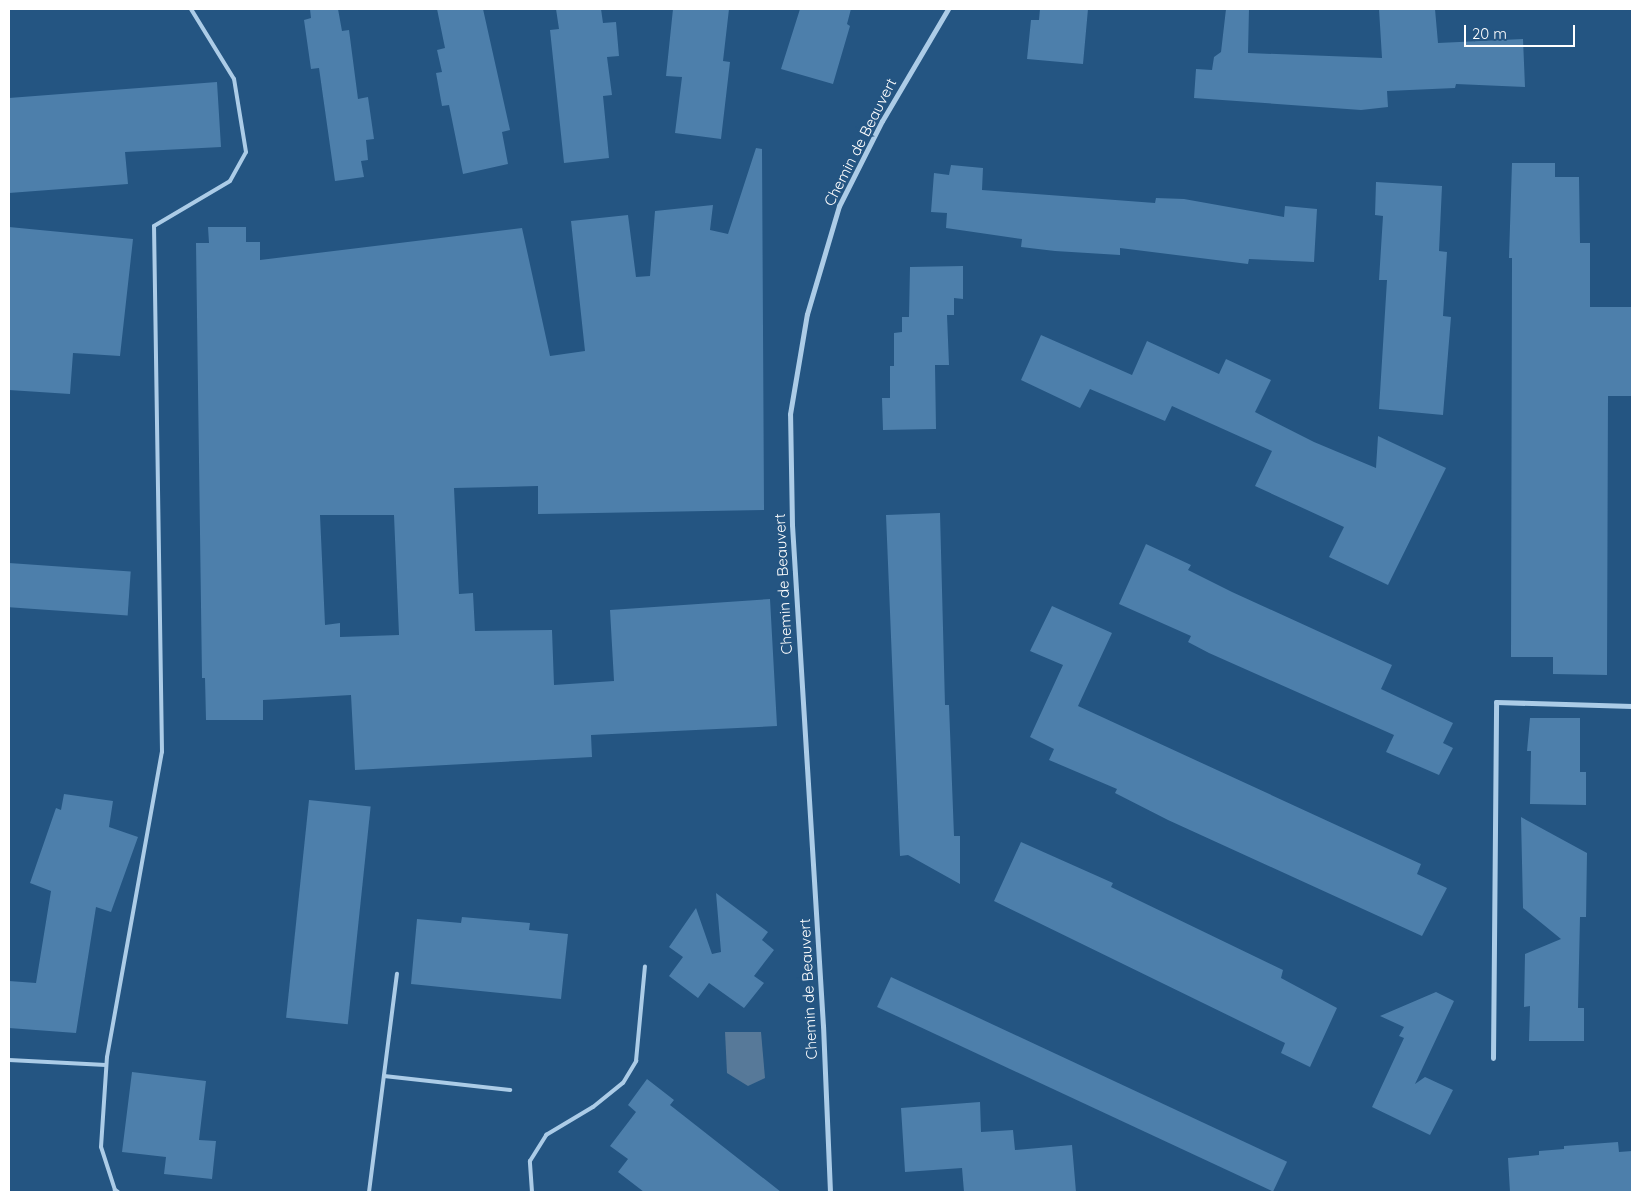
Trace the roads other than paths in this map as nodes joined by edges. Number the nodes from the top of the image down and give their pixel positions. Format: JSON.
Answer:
{"nodes":[{"id":1,"x":191,"y":9,"type":"edge"},
{"id":2,"x":948,"y":9,"type":"edge"},
{"id":3,"x":1632,"y":706,"type":"edge"},
{"id":4,"x":645,"y":966,"type":"dead end"},
{"id":5,"x":397,"y":974,"type":"dead end"},
{"id":6,"x":1493,"y":1058,"type":"dead end"},
{"id":7,"x":9,"y":1060,"type":"edge"},
{"id":8,"x":106,"y":1066,"type":"junction"},
{"id":9,"x":384,"y":1076,"type":"junction"},
{"id":10,"x":510,"y":1090,"type":"dead end"},
{"id":11,"x":118,"y":1192,"type":"edge"},
{"id":12,"x":370,"y":1192,"type":"edge"},
{"id":13,"x":532,"y":1192,"type":"edge"},
{"id":14,"x":830,"y":1192,"type":"edge"}],
"edges":[{"from":1,"to":8,"type":"lane"},
{"from":2,"to":14,"type":"street","name":"Chemin de Beauvert"},
{"from":3,"to":6,"type":"street"},
{"from":4,"to":13,"type":"lane"},
{"from":5,"to":9,"type":"lane"},
{"from":7,"to":8,"type":"lane"},
{"from":8,"to":11,"type":"lane"},
{"from":9,"to":10,"type":"lane"},
{"from":9,"to":12,"type":"lane"}]}
